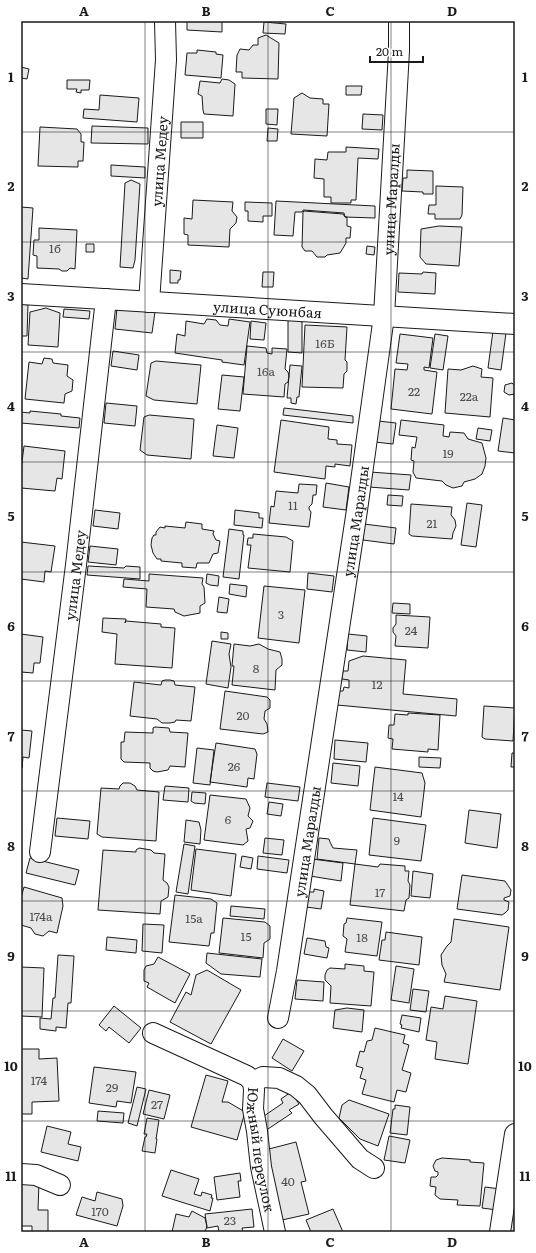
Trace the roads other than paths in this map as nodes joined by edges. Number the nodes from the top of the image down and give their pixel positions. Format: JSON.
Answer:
{"nodes":[{"id":1,"x":165,"y":21,"type":"edge"},
{"id":2,"x":398,"y":21,"type":"edge"},
{"id":3,"x":21,"y":294,"type":"edge"},
{"id":4,"x":106,"y":299,"type":"junction"},
{"id":5,"x":149,"y":302,"type":"junction"},
{"id":6,"x":384,"y":316,"type":"junction"},
{"id":7,"x":515,"y":324,"type":"edge"},
{"id":8,"x":40,"y":852,"type":"dead end"},
{"id":9,"x":278,"y":1018,"type":"dead end"},
{"id":10,"x":153,"y":1033,"type":"dead end"},
{"id":11,"x":253,"y":1082,"type":"junction"},
{"id":12,"x":515,"y":1134,"type":"edge"},
{"id":13,"x":374,"y":1168,"type":"dead end"},
{"id":14,"x":21,"y":1174,"type":"edge"},
{"id":15,"x":60,"y":1184,"type":"dead end"},
{"id":16,"x":275,"y":1232,"type":"edge"},
{"id":17,"x":500,"y":1232,"type":"edge"}],
"edges":[{"from":1,"to":5,"type":"street","name":"улица Медеу"},
{"from":2,"to":6,"type":"street","name":"улица Маралды"},
{"from":3,"to":4,"type":"street","name":"улица Суюнбая"},
{"from":4,"to":5,"type":"street","name":"улица Суюнбая"},
{"from":4,"to":8,"type":"street","name":"улица Медеу"},
{"from":5,"to":6,"type":"street","name":"улица Суюнбая"},
{"from":6,"to":7,"type":"street","name":"улица Суюнбая"},
{"from":6,"to":9,"type":"street","name":"улица Маралды"},
{"from":10,"to":11,"type":"street","name":"Южный переулок"},
{"from":11,"to":13,"type":"street"},
{"from":11,"to":16,"type":"street","name":"Южный переулок"},
{"from":12,"to":17,"type":"street"},
{"from":14,"to":15,"type":"street"}]}
